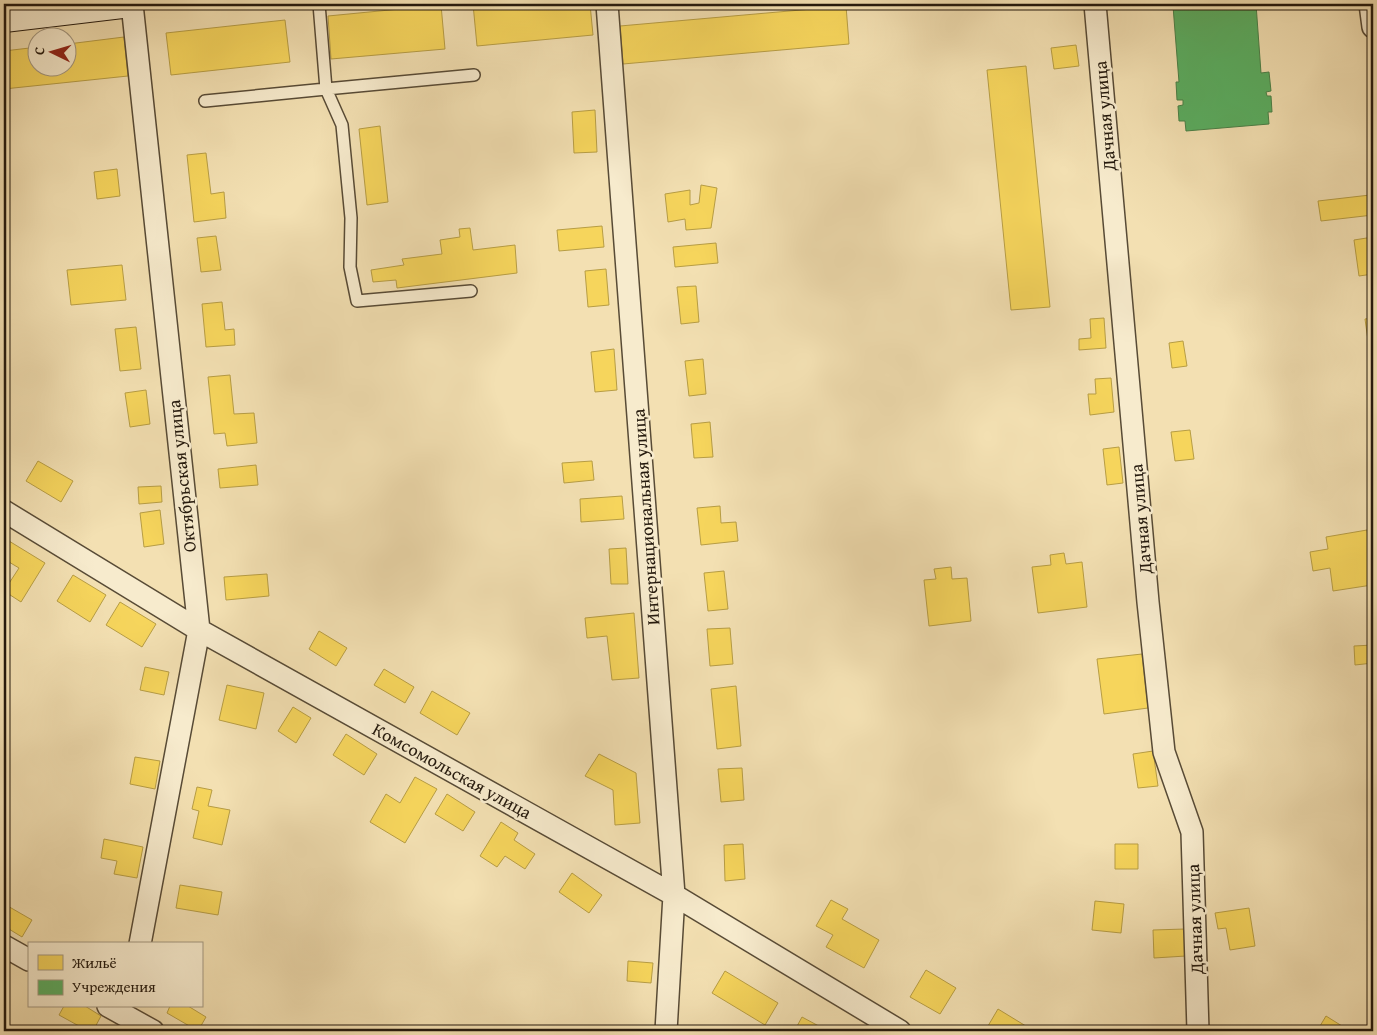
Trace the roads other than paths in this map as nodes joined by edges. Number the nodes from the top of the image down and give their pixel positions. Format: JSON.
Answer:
{"nodes":[{"id":1,"x":122,"y":4,"type":"edge"},
{"id":2,"x":132,"y":4,"type":"edge"},
{"id":3,"x":319,"y":4,"type":"edge"},
{"id":4,"x":607,"y":4,"type":"edge"},
{"id":5,"x":1095,"y":4,"type":"edge"},
{"id":6,"x":1370,"y":4,"type":"edge"},
{"id":7,"x":4,"y":18,"type":"edge"},
{"id":8,"x":1373,"y":27,"type":"edge"},
{"id":9,"x":474,"y":76,"type":"dead end"},
{"id":10,"x":326,"y":89,"type":"junction"},
{"id":11,"x":205,"y":101,"type":"dead end"},
{"id":12,"x":471,"y":291,"type":"dead end"},
{"id":13,"x":4,"y":511,"type":"edge"},
{"id":14,"x":199,"y":630,"type":"junction"},
{"id":15,"x":674,"y":895,"type":"junction"},
{"id":16,"x":140,"y":942,"type":"edge"},
{"id":17,"x":4,"y":946,"type":"edge"},
{"id":18,"x":28,"y":959,"type":"edge"},
{"id":19,"x":111,"y":1008,"type":"edge"},
{"id":20,"x":126,"y":1018,"type":"edge"},
{"id":21,"x":153,"y":1031,"type":"edge"},
{"id":22,"x":666,"y":1031,"type":"edge"},
{"id":23,"x":900,"y":1031,"type":"edge"},
{"id":24,"x":1198,"y":1031,"type":"edge"}],
"edges":[{"from":1,"to":7,"type":"main road"},
{"from":2,"to":14,"type":"street","name":"Октябрьская улица"},
{"from":3,"to":10,"type":"lane"},
{"from":4,"to":15,"type":"street","name":"Интернациональная улица"},
{"from":5,"to":24,"type":"street","name":"Дачная улица"},
{"from":6,"to":8,"type":"street"},
{"from":9,"to":10,"type":"lane"},
{"from":10,"to":11,"type":"lane"},
{"from":10,"to":12,"type":"lane"},
{"from":13,"to":14,"type":"street","name":"Комсомольская улица"},
{"from":14,"to":15,"type":"street","name":"Комсомольская улица"},
{"from":14,"to":16,"type":"street","name":"Октябрьская улица"},
{"from":15,"to":22,"type":"street","name":"Интернациональная улица"},
{"from":15,"to":23,"type":"street","name":"Комсомольская улица"},
{"from":17,"to":18,"type":"street"},
{"from":19,"to":20,"type":"street"},
{"from":20,"to":21,"type":"street"}]}
